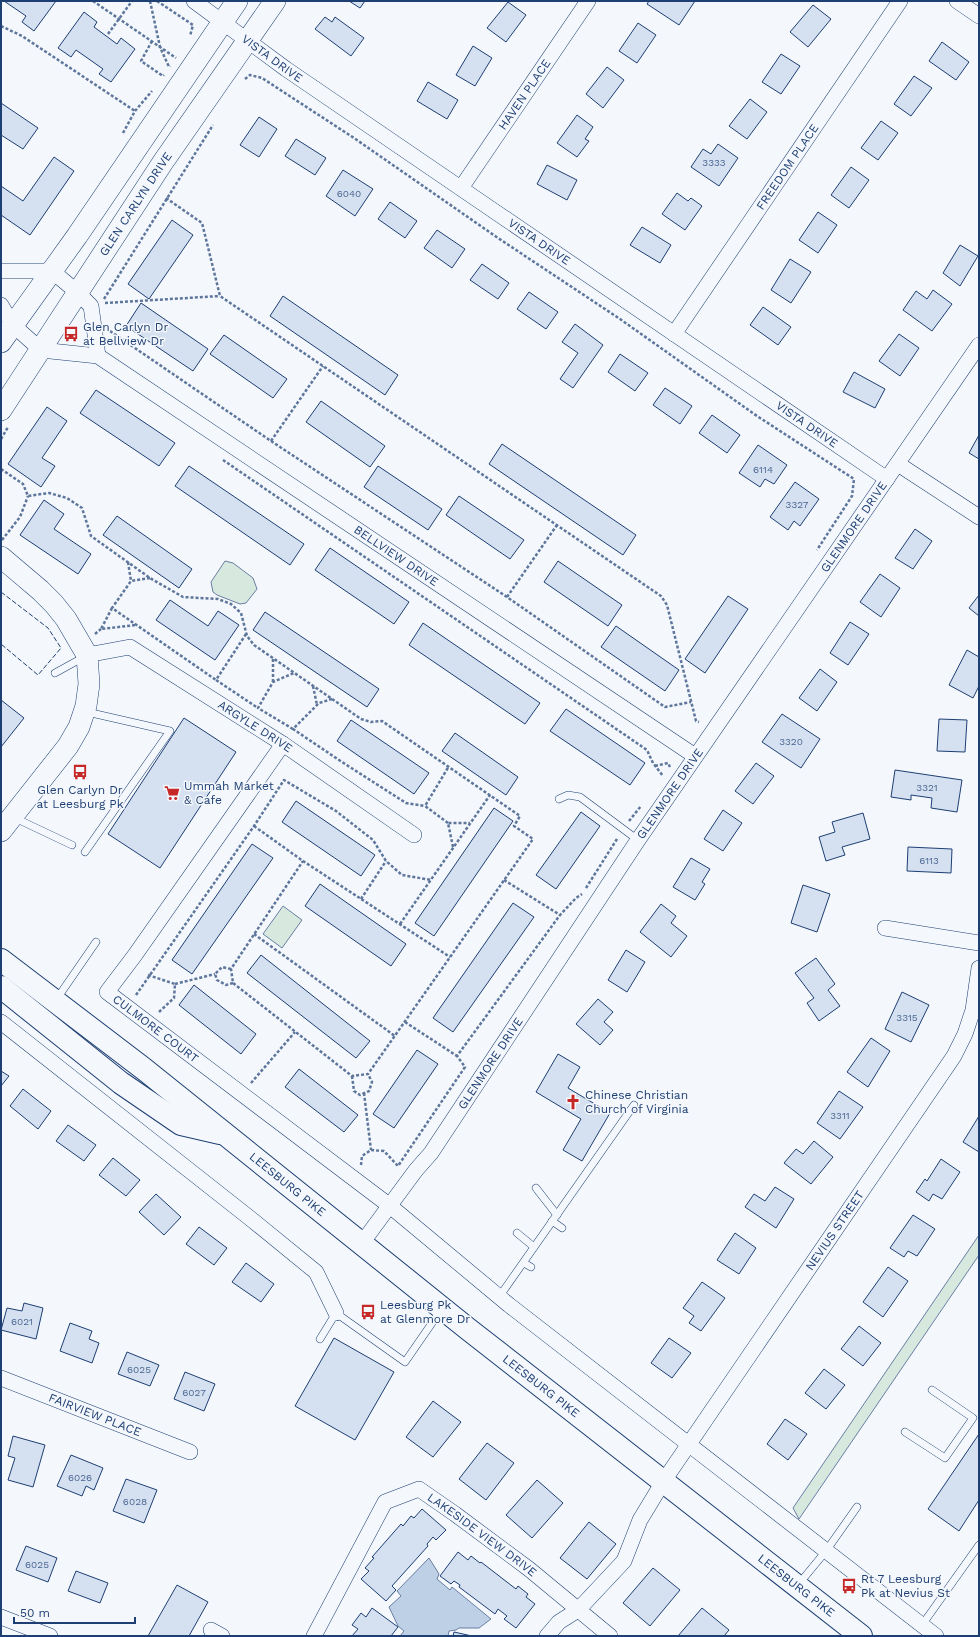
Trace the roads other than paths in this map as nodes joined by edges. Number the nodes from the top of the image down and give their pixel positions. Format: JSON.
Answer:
{"nodes":[{"id":1,"x":194,"y":1,"type":"edge"},
{"id":2,"x":237,"y":1,"type":"edge"},
{"id":3,"x":275,"y":1,"type":"edge"},
{"id":4,"x":588,"y":1,"type":"edge"},
{"id":5,"x":900,"y":1,"type":"edge"},
{"id":6,"x":957,"y":1,"type":"edge"},
{"id":7,"x":979,"y":16,"type":"edge"},
{"id":8,"x":223,"y":22,"type":"junction"},
{"id":9,"x":248,"y":41,"type":"junction"},
{"id":10,"x":461,"y":188,"type":"junction"},
{"id":11,"x":1,"y":271,"type":"edge"},
{"id":12,"x":52,"y":271,"type":"junction"},
{"id":13,"x":77,"y":292,"type":"junction"},
{"id":14,"x":1,"y":305,"type":"edge"},
{"id":15,"x":12,"y":325,"type":"junction"},
{"id":16,"x":674,"y":334,"type":"junction"},
{"id":17,"x":1,"y":342,"type":"edge"},
{"id":18,"x":979,"y":345,"type":"edge"},
{"id":19,"x":41,"y":350,"type":"junction"},
{"id":20,"x":98,"y":356,"type":"junction"},
{"id":21,"x":5,"y":418,"type":"edge"},
{"id":22,"x":898,"y":464,"type":"junction"},
{"id":23,"x":887,"y":479,"type":"junction"},
{"id":24,"x":979,"y":517,"type":"edge"},
{"id":25,"x":1,"y":557,"type":"edge"},
{"id":26,"x":87,"y":655,"type":"junction"},
{"id":27,"x":55,"y":673,"type":"dead end"},
{"id":28,"x":84,"y":712,"type":"junction"},
{"id":29,"x":283,"y":744,"type":"junction"},
{"id":30,"x":695,"y":756,"type":"junction"},
{"id":31,"x":559,"y":800,"type":"dead end"},
{"id":32,"x":7,"y":824,"type":"edge"},
{"id":33,"x":414,"y":835,"type":"dead end"},
{"id":34,"x":638,"y":840,"type":"junction"},
{"id":35,"x":72,"y":845,"type":"dead end"},
{"id":36,"x":85,"y":852,"type":"dead end"},
{"id":37,"x":885,"y":928,"type":"dead end"},
{"id":38,"x":96,"y":942,"type":"dead end"},
{"id":39,"x":979,"y":943,"type":"edge"},
{"id":40,"x":1,"y":960,"type":"edge"},
{"id":41,"x":979,"y":968,"type":"edge"},
{"id":42,"x":1,"y":987,"type":"edge"},
{"id":43,"x":55,"y":1002,"type":"junction"},
{"id":44,"x":1,"y":1022,"type":"edge"},
{"id":45,"x":634,"y":1105,"type":"dead end"},
{"id":46,"x":223,"y":1134,"type":"junction"},
{"id":47,"x":536,"y":1188,"type":"dead end"},
{"id":48,"x":390,"y":1206,"type":"junction"},
{"id":49,"x":555,"y":1218,"type":"junction"},
{"id":50,"x":562,"y":1228,"type":"dead end"},
{"id":51,"x":517,"y":1232,"type":"dead end"},
{"id":52,"x":362,"y":1243,"type":"junction"},
{"id":53,"x":534,"y":1247,"type":"junction"},
{"id":54,"x":524,"y":1263,"type":"junction"},
{"id":55,"x":532,"y":1267,"type":"dead end"},
{"id":56,"x":499,"y":1297,"type":"junction"},
{"id":57,"x":442,"y":1308,"type":"junction"},
{"id":58,"x":336,"y":1313,"type":"junction"},
{"id":59,"x":320,"y":1339,"type":"dead end"},
{"id":60,"x":1,"y":1378,"type":"edge"},
{"id":61,"x":932,"y":1390,"type":"dead end"},
{"id":62,"x":905,"y":1432,"type":"dead end"},
{"id":63,"x":689,"y":1445,"type":"junction"},
{"id":64,"x":190,"y":1452,"type":"dead end"},
{"id":65,"x":663,"y":1482,"type":"junction"},
{"id":66,"x":857,"y":1507,"type":"dead end"},
{"id":67,"x":979,"y":1545,"type":"edge"},
{"id":68,"x":826,"y":1551,"type":"junction"},
{"id":69,"x":797,"y":1586,"type":"junction"},
{"id":70,"x":578,"y":1610,"type":"junction"},
{"id":71,"x":1,"y":1617,"type":"edge"},
{"id":72,"x":922,"y":1625,"type":"junction"},
{"id":73,"x":50,"y":1636,"type":"edge"},
{"id":74,"x":314,"y":1636,"type":"edge"},
{"id":75,"x":546,"y":1636,"type":"edge"},
{"id":76,"x":610,"y":1636,"type":"edge"},
{"id":77,"x":861,"y":1636,"type":"edge"},
{"id":78,"x":936,"y":1636,"type":"edge"}],
"edges":[{"from":1,"to":8,"type":"street","name":"VISTA DRIVE"},
{"from":2,"to":8,"type":"street"},
{"from":3,"to":9,"type":"street","name":"GLEN CARLYN DRIVE"},
{"from":4,"to":10,"type":"street","name":"HAVEN PLACE"},
{"from":5,"to":16,"type":"street","name":"FREEDOM PLACE"},
{"from":6,"to":7,"type":"street"},
{"from":8,"to":9,"type":"street","name":"VISTA DRIVE"},
{"from":8,"to":12,"type":"street"},
{"from":9,"to":10,"type":"street","name":"VISTA DRIVE"},
{"from":9,"to":13,"type":"street","name":"GLEN CARLYN DRIVE"},
{"from":10,"to":16,"type":"street","name":"VISTA DRIVE"},
{"from":11,"to":12,"type":"street"},
{"from":12,"to":13,"type":"street"},
{"from":12,"to":15,"type":"street"},
{"from":13,"to":19,"type":"street","name":"GLEN CARLYN DRIVE"},
{"from":13,"to":20,"type":"street"},
{"from":14,"to":15,"type":"street"},
{"from":15,"to":17,"type":"street"},
{"from":15,"to":19,"type":"street"},
{"from":16,"to":23,"type":"street","name":"VISTA DRIVE"},
{"from":18,"to":22,"type":"street","name":"GLENMORE DRIVE"},
{"from":19,"to":20,"type":"street","name":"BELLVIEW DRIVE"},
{"from":19,"to":21,"type":"street","name":"GLEN CARLYN DRIVE"},
{"from":20,"to":30,"type":"street","name":"BELLVIEW DRIVE"},
{"from":22,"to":23,"type":"street","name":"GLENMORE DRIVE"},
{"from":22,"to":24,"type":"street"},
{"from":23,"to":30,"type":"street","name":"GLENMORE DRIVE"},
{"from":25,"to":26,"type":"street"},
{"from":26,"to":27,"type":"lane"},
{"from":26,"to":28,"type":"street"},
{"from":26,"to":29,"type":"street","name":"ARGYLE DRIVE"},
{"from":28,"to":32,"type":"street"},
{"from":28,"to":36,"type":"lane"},
{"from":29,"to":33,"type":"street","name":"ARGYLE DRIVE"},
{"from":29,"to":48,"type":"street","name":"CULMORE COURT"},
{"from":30,"to":34,"type":"street","name":"GLENMORE DRIVE"},
{"from":31,"to":34,"type":"lane"},
{"from":32,"to":35,"type":"lane"},
{"from":34,"to":48,"type":"street","name":"GLENMORE DRIVE"},
{"from":37,"to":39,"type":"street"},
{"from":38,"to":43,"type":"lane"},
{"from":40,"to":43,"type":"main road","name":"LEESBURG PIKE"},
{"from":41,"to":63,"type":"street","name":"NEVIUS STREET"},
{"from":42,"to":46,"type":"main road","name":"LEESBURG PIKE"},
{"from":43,"to":46,"type":"main road","name":"LEESBURG PIKE"},
{"from":44,"to":58,"type":"street"},
{"from":45,"to":49,"type":"lane"},
{"from":46,"to":52,"type":"main road","name":"LEESBURG PIKE"},
{"from":47,"to":49,"type":"lane"},
{"from":48,"to":52,"type":"street","name":"GLENMORE DRIVE"},
{"from":48,"to":56,"type":"street"},
{"from":49,"to":50,"type":"lane"},
{"from":49,"to":53,"type":"lane"},
{"from":51,"to":53,"type":"lane"},
{"from":52,"to":57,"type":"main road","name":"LEESBURG PIKE"},
{"from":53,"to":54,"type":"lane"},
{"from":54,"to":55,"type":"lane"},
{"from":54,"to":56,"type":"lane"},
{"from":56,"to":63,"type":"street"},
{"from":57,"to":58,"type":"lane"},
{"from":57,"to":65,"type":"main road","name":"LEESBURG PIKE"},
{"from":58,"to":59,"type":"lane"},
{"from":60,"to":64,"type":"street","name":"FAIRVIEW PLACE"},
{"from":61,"to":62,"type":"lane"},
{"from":63,"to":65,"type":"street","name":"NEVIUS STREET"},
{"from":63,"to":68,"type":"street"},
{"from":65,"to":69,"type":"main road","name":"LEESBURG PIKE"},
{"from":65,"to":70,"type":"street"},
{"from":66,"to":68,"type":"lane"},
{"from":67,"to":72,"type":"lane"},
{"from":68,"to":69,"type":"lane"},
{"from":68,"to":72,"type":"street"},
{"from":69,"to":77,"type":"main road","name":"LEESBURG PIKE"},
{"from":70,"to":74,"type":"street","name":"LAKESIDE VIEW DRIVE"},
{"from":70,"to":75,"type":"street"},
{"from":70,"to":76,"type":"street","name":"LAKESIDE VIEW DRIVE"},
{"from":71,"to":73,"type":"street"},
{"from":72,"to":78,"type":"street"}]}
